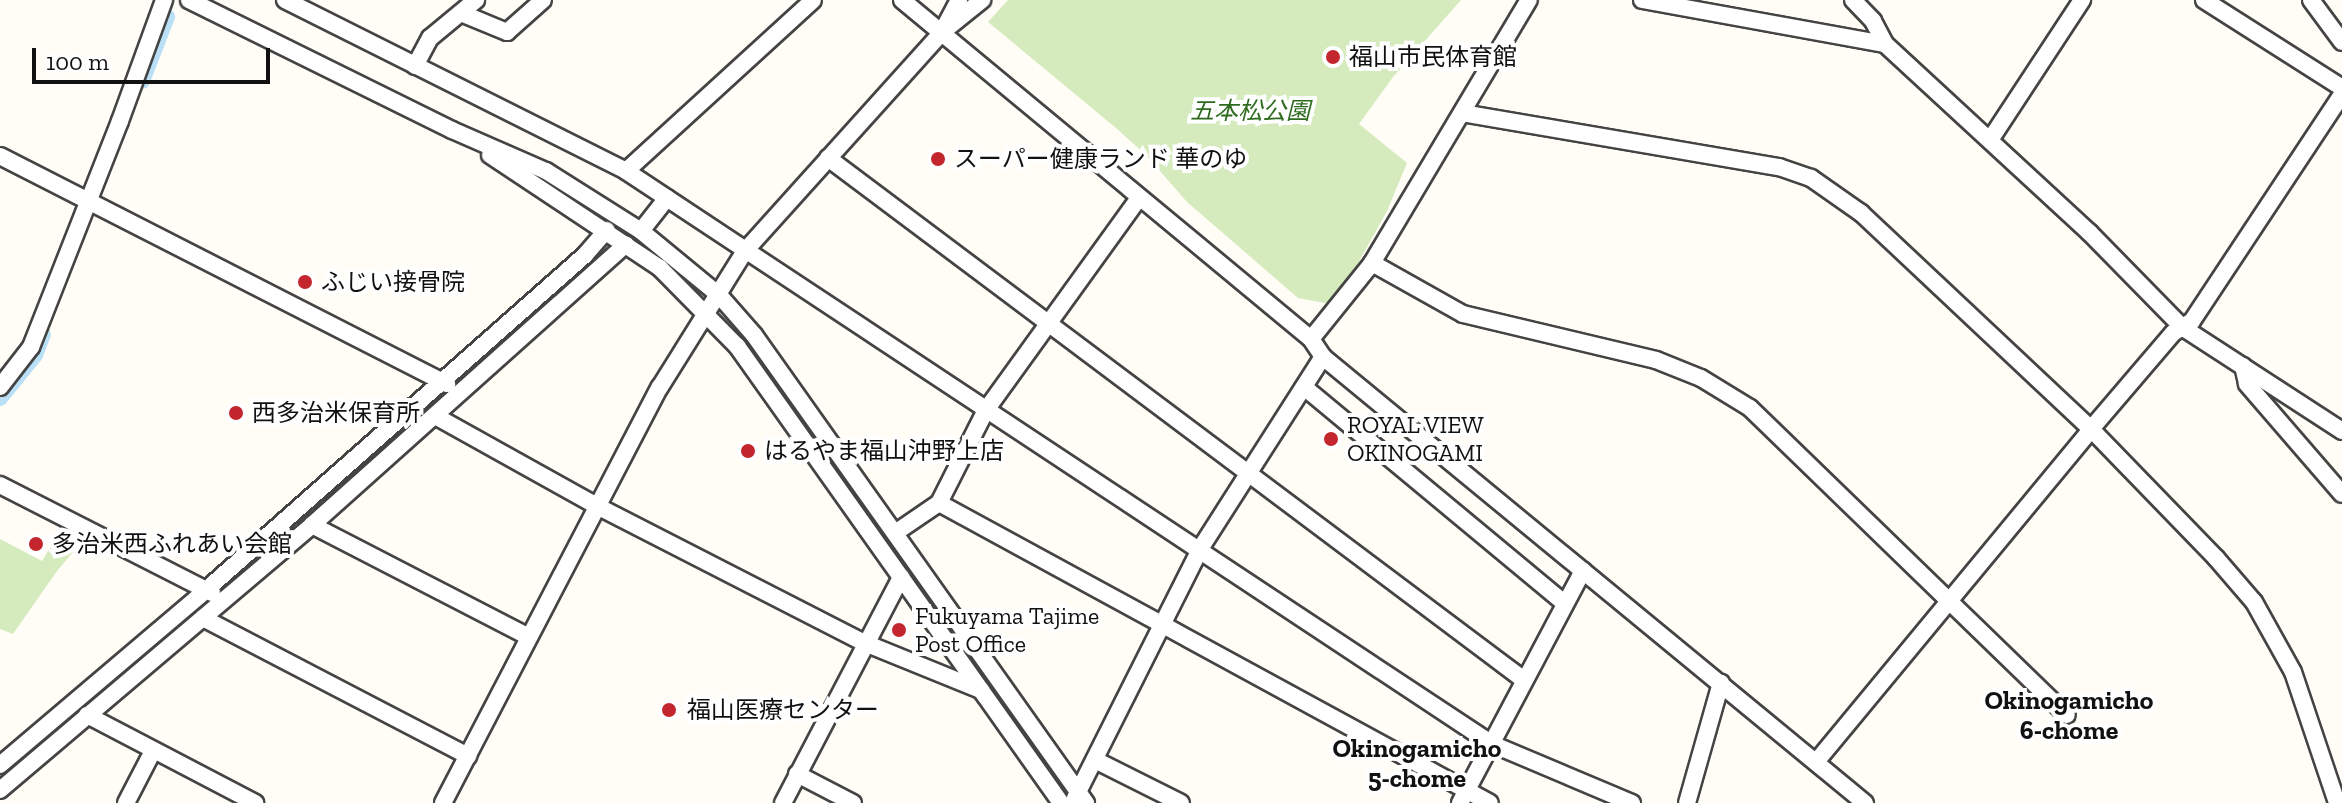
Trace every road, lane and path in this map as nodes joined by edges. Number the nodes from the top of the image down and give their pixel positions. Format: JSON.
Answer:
{"nodes":[{"id":1,"x":164,"y":0,"type":"edge"},
{"id":2,"x":189,"y":0,"type":"edge"},
{"id":3,"x":285,"y":0,"type":"edge"},
{"id":4,"x":476,"y":0,"type":"edge"},
{"id":5,"x":543,"y":0,"type":"edge"},
{"id":6,"x":813,"y":0,"type":"edge"},
{"id":7,"x":902,"y":0,"type":"edge"},
{"id":8,"x":959,"y":0,"type":"edge"},
{"id":9,"x":982,"y":0,"type":"edge"},
{"id":10,"x":1529,"y":0,"type":"edge"},
{"id":11,"x":1642,"y":0,"type":"edge"},
{"id":12,"x":1853,"y":0,"type":"edge"},
{"id":13,"x":2082,"y":0,"type":"edge"},
{"id":14,"x":2204,"y":0,"type":"edge"},
{"id":15,"x":2312,"y":0,"type":"edge"},
{"id":16,"x":461,"y":13,"type":"junction"},
{"id":17,"x":2342,"y":19,"type":"edge"},
{"id":18,"x":941,"y":33,"type":"junction"},
{"id":19,"x":2342,"y":42,"type":"edge"},
{"id":20,"x":1885,"y":44,"type":"junction"},
{"id":21,"x":415,"y":66,"type":"junction"},
{"id":22,"x":2342,"y":91,"type":"edge"},
{"id":23,"x":1462,"y":113,"type":"junction"},
{"id":24,"x":452,"y":130,"type":"junction"},
{"id":25,"x":1990,"y":140,"type":"junction"},
{"id":26,"x":0,"y":156,"type":"edge"},
{"id":27,"x":828,"y":158,"type":"junction"},
{"id":28,"x":626,"y":171,"type":"junction"},
{"id":29,"x":667,"y":198,"type":"junction"},
{"id":30,"x":1139,"y":198,"type":"junction"},
{"id":31,"x":87,"y":200,"type":"junction"},
{"id":32,"x":607,"y":230,"type":"junction"},
{"id":33,"x":641,"y":231,"type":"junction"},
{"id":34,"x":626,"y":244,"type":"junction"},
{"id":35,"x":745,"y":251,"type":"junction"},
{"id":36,"x":1372,"y":263,"type":"junction"},
{"id":37,"x":719,"y":295,"type":"junction"},
{"id":38,"x":707,"y":314,"type":"junction"},
{"id":39,"x":1048,"y":322,"type":"junction"},
{"id":40,"x":2182,"y":327,"type":"junction"},
{"id":41,"x":1311,"y":339,"type":"junction"},
{"id":42,"x":1323,"y":357,"type":"junction"},
{"id":43,"x":2243,"y":366,"type":"junction"},
{"id":44,"x":0,"y":387,"type":"edge"},
{"id":45,"x":452,"y":387,"type":"junction"},
{"id":46,"x":1304,"y":387,"type":"junction"},
{"id":47,"x":986,"y":410,"type":"junction"},
{"id":48,"x":435,"y":416,"type":"junction"},
{"id":49,"x":2091,"y":429,"type":"junction"},
{"id":50,"x":2342,"y":431,"type":"edge"},
{"id":51,"x":1248,"y":472,"type":"junction"},
{"id":52,"x":0,"y":485,"type":"edge"},
{"id":53,"x":2342,"y":494,"type":"edge"},
{"id":54,"x":939,"y":503,"type":"junction"},
{"id":55,"x":597,"y":506,"type":"junction"},
{"id":56,"x":312,"y":525,"type":"junction"},
{"id":57,"x":895,"y":533,"type":"junction"},
{"id":58,"x":1200,"y":549,"type":"junction"},
{"id":59,"x":1583,"y":571,"type":"junction"},
{"id":60,"x":901,"y":577,"type":"junction"},
{"id":61,"x":216,"y":595,"type":"junction"},
{"id":62,"x":1949,"y":599,"type":"junction"},
{"id":63,"x":1565,"y":604,"type":"junction"},
{"id":64,"x":203,"y":618,"type":"junction"},
{"id":65,"x":1162,"y":624,"type":"junction"},
{"id":66,"x":527,"y":636,"type":"junction"},
{"id":67,"x":865,"y":643,"type":"junction"},
{"id":68,"x":1524,"y":680,"type":"junction"},
{"id":69,"x":1721,"y":683,"type":"junction"},
{"id":70,"x":983,"y":691,"type":"junction"},
{"id":71,"x":87,"y":715,"type":"junction"},
{"id":72,"x":2067,"y":715,"type":"dead end"},
{"id":73,"x":1492,"y":744,"type":"junction"},
{"id":74,"x":153,"y":751,"type":"junction"},
{"id":75,"x":468,"y":756,"type":"junction"},
{"id":76,"x":1095,"y":760,"type":"junction"},
{"id":77,"x":1816,"y":762,"type":"junction"},
{"id":78,"x":0,"y":765,"type":"edge"},
{"id":79,"x":797,"y":774,"type":"junction"},
{"id":80,"x":0,"y":790,"type":"edge"},
{"id":81,"x":1464,"y":797,"type":"edge"},
{"id":82,"x":1079,"y":799,"type":"edge"},
{"id":83,"x":126,"y":803,"type":"edge"},
{"id":84,"x":255,"y":803,"type":"edge"},
{"id":85,"x":443,"y":803,"type":"edge"},
{"id":86,"x":783,"y":803,"type":"edge"},
{"id":87,"x":853,"y":803,"type":"edge"},
{"id":88,"x":1061,"y":803,"type":"edge"},
{"id":89,"x":1181,"y":803,"type":"edge"},
{"id":90,"x":1490,"y":803,"type":"edge"},
{"id":91,"x":1632,"y":803,"type":"edge"},
{"id":92,"x":1687,"y":803,"type":"edge"},
{"id":93,"x":1865,"y":803,"type":"edge"},
{"id":94,"x":2337,"y":803,"type":"edge"}],
"edges":[{"from":1,"to":31,"type":"street"},
{"from":2,"to":24,"type":"street"},
{"from":3,"to":21,"type":"street"},
{"from":4,"to":16,"type":"street"},
{"from":5,"to":16,"type":"street"},
{"from":6,"to":28,"type":"street"},
{"from":7,"to":18,"type":"street"},
{"from":8,"to":18,"type":"street"},
{"from":9,"to":18,"type":"street"},
{"from":10,"to":23,"type":"street"},
{"from":11,"to":20,"type":"street"},
{"from":12,"to":20,"type":"street"},
{"from":13,"to":25,"type":"street"},
{"from":14,"to":22,"type":"street"},
{"from":15,"to":17,"type":"street"},
{"from":15,"to":19,"type":"street"},
{"from":16,"to":21,"type":"street"},
{"from":18,"to":27,"type":"street"},
{"from":18,"to":30,"type":"street"},
{"from":20,"to":25,"type":"street"},
{"from":21,"to":28,"type":"street"},
{"from":22,"to":40,"type":"street"},
{"from":23,"to":36,"type":"street"},
{"from":23,"to":49,"type":"street"},
{"from":24,"to":32,"type":"street"},
{"from":24,"to":33,"type":"street"},
{"from":25,"to":40,"type":"street"},
{"from":26,"to":31,"type":"street"},
{"from":27,"to":35,"type":"street"},
{"from":27,"to":39,"type":"street"},
{"from":28,"to":29,"type":"street"},
{"from":29,"to":33,"type":"street"},
{"from":29,"to":35,"type":"street"},
{"from":30,"to":39,"type":"street"},
{"from":30,"to":41,"type":"street"},
{"from":31,"to":44,"type":"street"},
{"from":31,"to":45,"type":"street"},
{"from":32,"to":34,"type":"street"},
{"from":32,"to":45,"type":"street"},
{"from":33,"to":37,"type":"street"},
{"from":34,"to":38,"type":"street"},
{"from":34,"to":45,"type":"street"},
{"from":35,"to":37,"type":"street"},
{"from":35,"to":47,"type":"street"},
{"from":36,"to":41,"type":"street"},
{"from":36,"to":62,"type":"street"},
{"from":37,"to":38,"type":"street"},
{"from":37,"to":57,"type":"street"},
{"from":38,"to":55,"type":"street"},
{"from":38,"to":60,"type":"street"},
{"from":39,"to":47,"type":"street"},
{"from":39,"to":51,"type":"street"},
{"from":40,"to":43,"type":"street"},
{"from":40,"to":49,"type":"street"},
{"from":41,"to":42,"type":"street"},
{"from":42,"to":46,"type":"street"},
{"from":42,"to":59,"type":"street"},
{"from":43,"to":50,"type":"street"},
{"from":43,"to":53,"type":"street"},
{"from":45,"to":48,"type":"street"},
{"from":45,"to":61,"type":"street"},
{"from":46,"to":51,"type":"street"},
{"from":46,"to":63,"type":"street"},
{"from":47,"to":54,"type":"street"},
{"from":47,"to":58,"type":"street"},
{"from":48,"to":55,"type":"street"},
{"from":48,"to":56,"type":"street"},
{"from":49,"to":62,"type":"street"},
{"from":49,"to":94,"type":"street"},
{"from":51,"to":58,"type":"street"},
{"from":51,"to":68,"type":"street"},
{"from":52,"to":61,"type":"street"},
{"from":54,"to":57,"type":"street"},
{"from":54,"to":65,"type":"street"},
{"from":55,"to":66,"type":"street"},
{"from":55,"to":67,"type":"street"},
{"from":56,"to":61,"type":"street"},
{"from":56,"to":66,"type":"street"},
{"from":57,"to":82,"type":"street"},
{"from":58,"to":65,"type":"street"},
{"from":58,"to":73,"type":"street"},
{"from":59,"to":63,"type":"street"},
{"from":59,"to":69,"type":"street"},
{"from":60,"to":67,"type":"street"},
{"from":60,"to":70,"type":"street"},
{"from":61,"to":64,"type":"street"},
{"from":61,"to":78,"type":"street"},
{"from":62,"to":72,"type":"street"},
{"from":62,"to":77,"type":"street"},
{"from":63,"to":68,"type":"street"},
{"from":64,"to":71,"type":"street"},
{"from":64,"to":75,"type":"street"},
{"from":65,"to":76,"type":"street"},
{"from":65,"to":81,"type":"street"},
{"from":66,"to":75,"type":"street"},
{"from":67,"to":70,"type":"street"},
{"from":67,"to":79,"type":"street"},
{"from":68,"to":73,"type":"street"},
{"from":69,"to":77,"type":"street"},
{"from":69,"to":92,"type":"street"},
{"from":70,"to":88,"type":"street"},
{"from":71,"to":74,"type":"street"},
{"from":71,"to":80,"type":"street"},
{"from":73,"to":81,"type":"street"},
{"from":73,"to":91,"type":"street"},
{"from":74,"to":83,"type":"street"},
{"from":74,"to":84,"type":"street"},
{"from":75,"to":85,"type":"street"},
{"from":76,"to":82,"type":"street"},
{"from":76,"to":89,"type":"street"},
{"from":77,"to":93,"type":"street"},
{"from":79,"to":86,"type":"street"},
{"from":79,"to":87,"type":"street"},
{"from":81,"to":90,"type":"street"}]}
